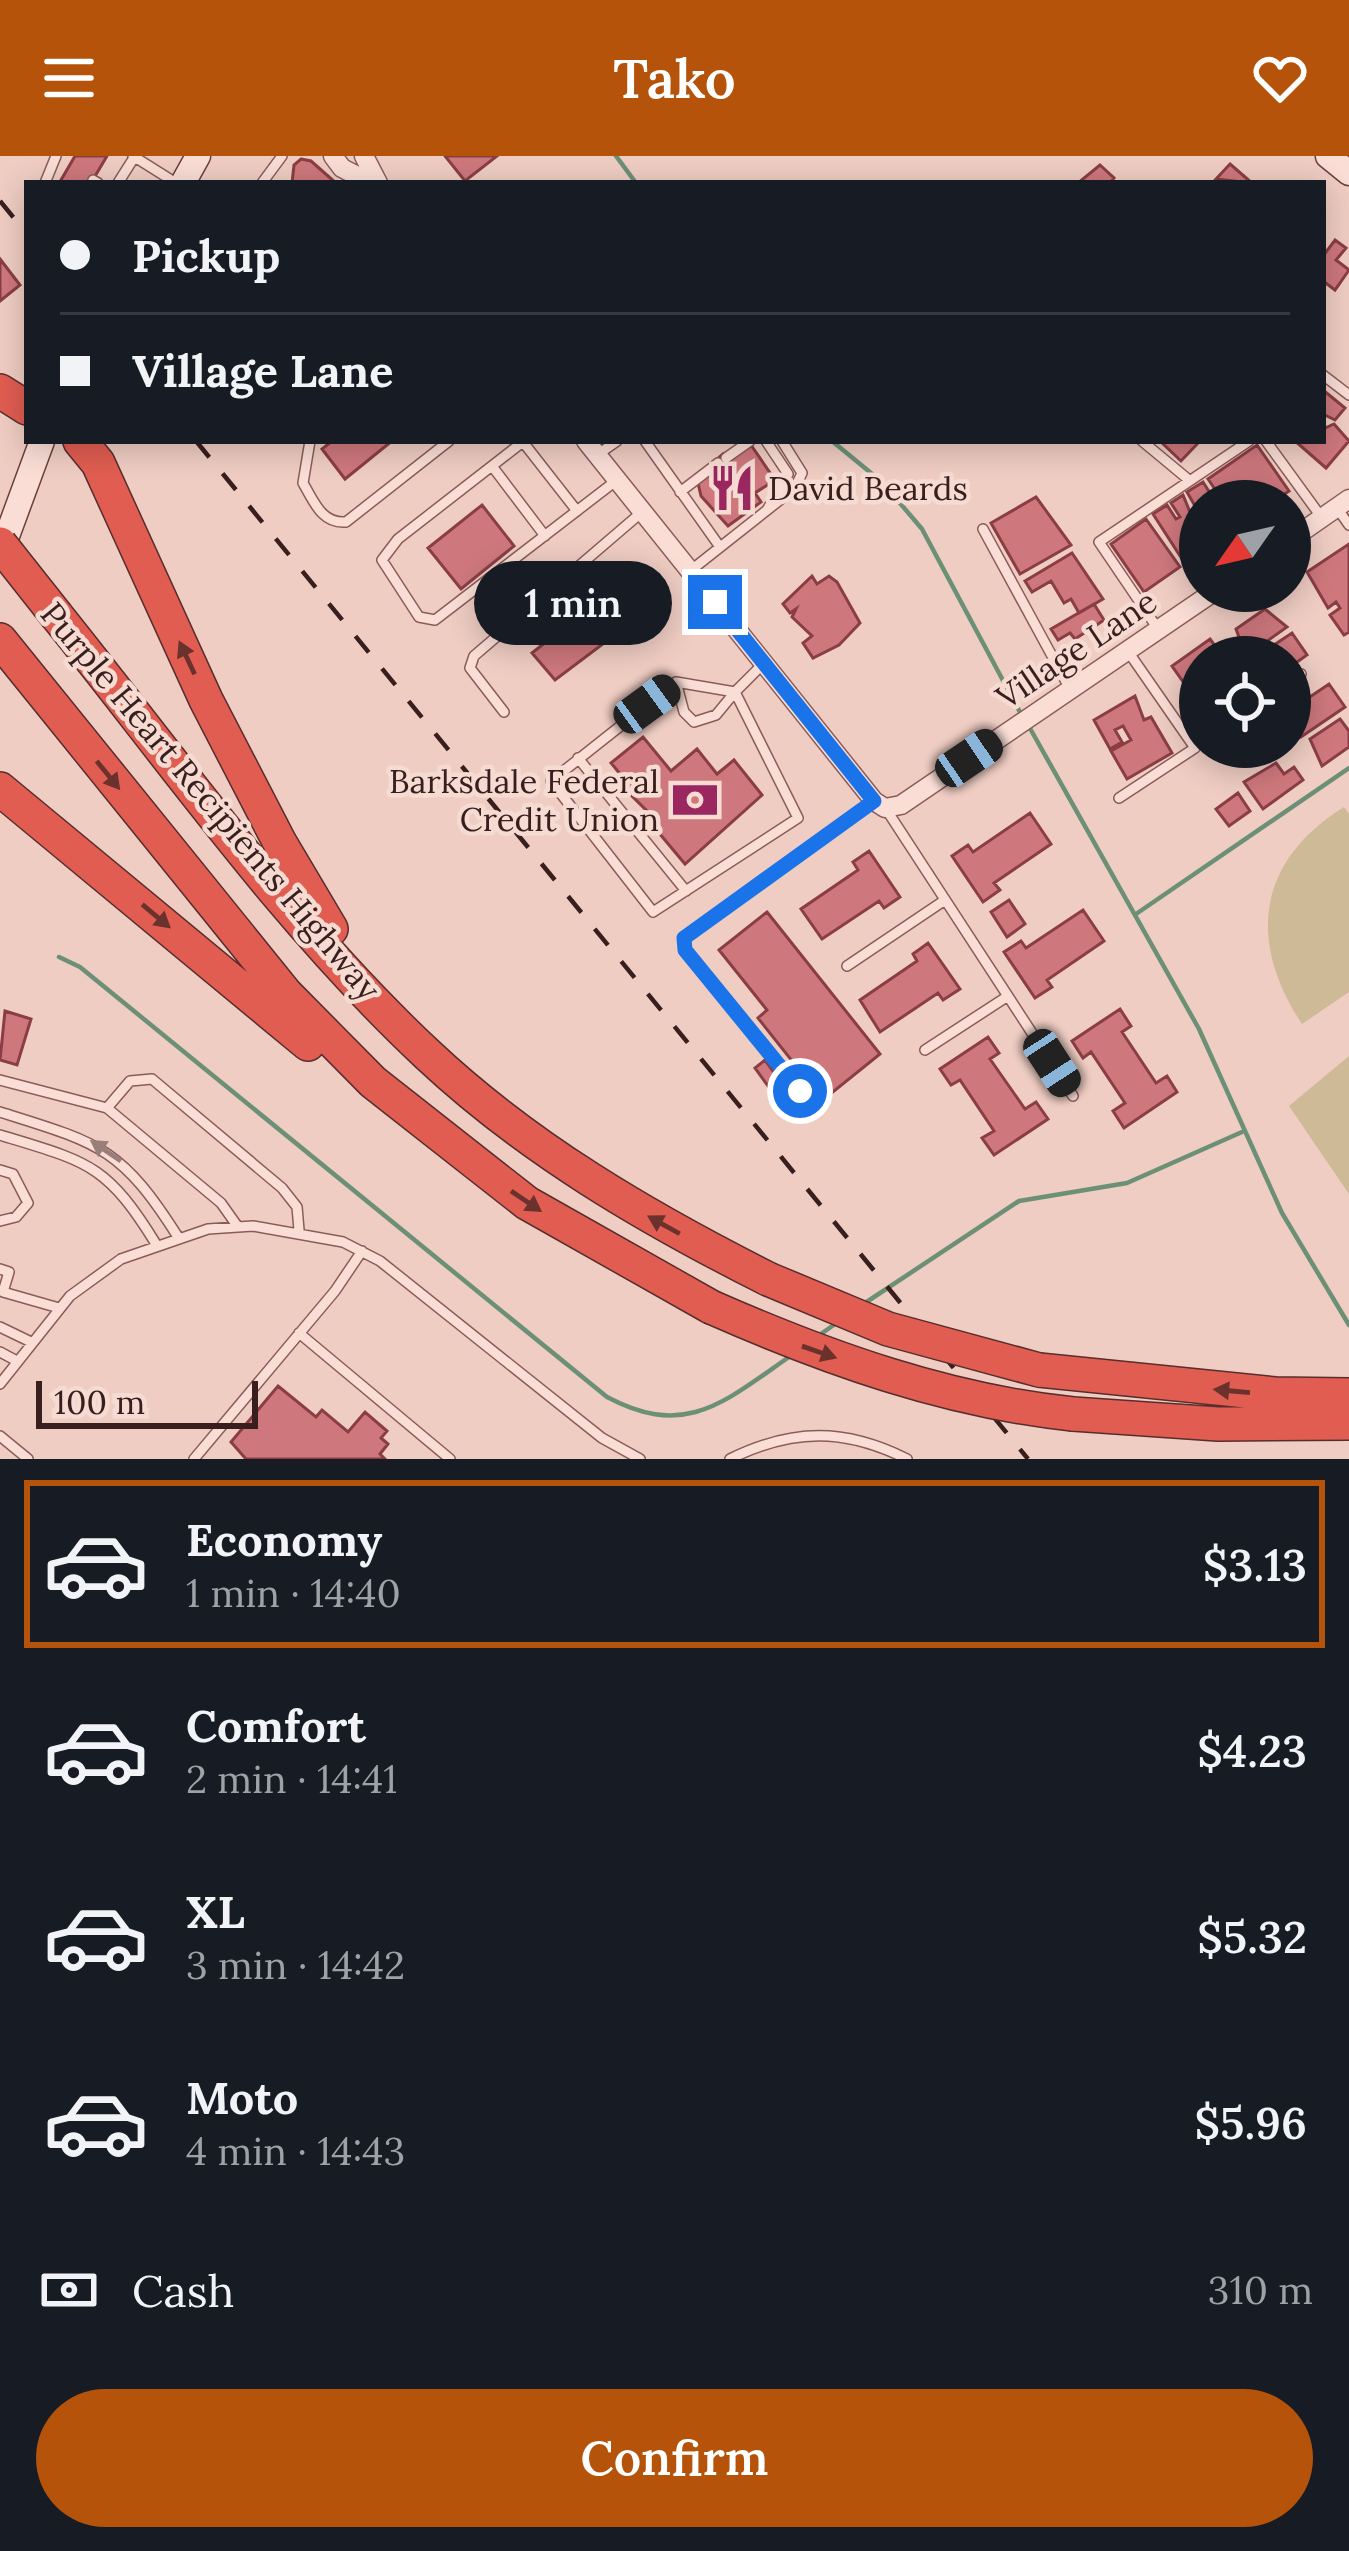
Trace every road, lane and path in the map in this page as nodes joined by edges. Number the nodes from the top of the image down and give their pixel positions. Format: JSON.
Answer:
{"nodes":[{"id":1,"x":134,"y":156,"type":"edge"},
{"id":2,"x":333,"y":156,"type":"edge"},
{"id":3,"x":1328,"y":156,"type":"edge"},
{"id":4,"x":55,"y":157,"type":"edge"},
{"id":5,"x":69,"y":166,"type":"dead end"},
{"id":6,"x":189,"y":172,"type":"edge"},
{"id":7,"x":1349,"y":172,"type":"edge"},
{"id":8,"x":368,"y":180,"type":"edge"},
{"id":9,"x":41,"y":444,"type":"edge"},
{"id":10,"x":82,"y":444,"type":"edge"},
{"id":11,"x":310,"y":444,"type":"edge"},
{"id":12,"x":444,"y":444,"type":"edge"},
{"id":13,"x":520,"y":444,"type":"edge"},
{"id":14,"x":526,"y":444,"type":"edge"},
{"id":15,"x":647,"y":444,"type":"edge"},
{"id":16,"x":746,"y":444,"type":"edge"},
{"id":17,"x":768,"y":444,"type":"edge"},
{"id":18,"x":784,"y":444,"type":"edge"},
{"id":19,"x":1146,"y":444,"type":"edge"},
{"id":20,"x":1244,"y":444,"type":"edge"},
{"id":21,"x":1269,"y":444,"type":"edge"},
{"id":22,"x":592,"y":448,"type":"edge"},
{"id":23,"x":492,"y":466,"type":"junction"},
{"id":24,"x":617,"y":480,"type":"junction"},
{"id":25,"x":1189,"y":480,"type":"joint"},
{"id":26,"x":1179,"y":487,"type":"edge"},
{"id":27,"x":680,"y":492,"type":"junction"},
{"id":28,"x":1336,"y":508,"type":"edge"},
{"id":29,"x":767,"y":510,"type":"junction"},
{"id":30,"x":577,"y":511,"type":"junction"},
{"id":31,"x":642,"y":512,"type":"junction"},
{"id":32,"x":1311,"y":525,"type":"edge"},
{"id":33,"x":1349,"y":525,"type":"edge"},
{"id":34,"x":983,"y":530,"type":"dead end"},
{"id":35,"x":544,"y":536,"type":"junction"},
{"id":36,"x":0,"y":544,"type":"edge"},
{"id":37,"x":720,"y":547,"type":"junction"},
{"id":38,"x":0,"y":555,"type":"edge"},
{"id":39,"x":690,"y":571,"type":"junction"},
{"id":40,"x":1183,"y":612,"type":"edge"},
{"id":41,"x":1158,"y":629,"type":"junction"},
{"id":42,"x":0,"y":640,"type":"edge"},
{"id":43,"x":1127,"y":650,"type":"junction"},
{"id":44,"x":764,"y":663,"type":"junction"},
{"id":45,"x":676,"y":682,"type":"junction"},
{"id":46,"x":1070,"y":689,"type":"junction"},
{"id":47,"x":735,"y":692,"type":"junction"},
{"id":48,"x":504,"y":712,"type":"dead end"},
{"id":49,"x":1179,"y":721,"type":"edge"},
{"id":50,"x":578,"y":758,"type":"junction"},
{"id":51,"x":1179,"y":758,"type":"edge"},
{"id":52,"x":0,"y":790,"type":"edge"},
{"id":53,"x":1119,"y":798,"type":"dead end"},
{"id":54,"x":880,"y":804,"type":"junction"},
{"id":55,"x":686,"y":891,"type":"junction"},
{"id":56,"x":944,"y":899,"type":"junction"},
{"id":57,"x":847,"y":966,"type":"dead end"},
{"id":58,"x":1008,"y":996,"type":"junction"},
{"id":59,"x":389,"y":1015,"type":"junction"},
{"id":60,"x":925,"y":1050,"type":"dead end"},
{"id":61,"x":0,"y":1080,"type":"edge"},
{"id":62,"x":800,"y":1091,"type":"dead end"},
{"id":63,"x":1073,"y":1096,"type":"dead end"},
{"id":64,"x":107,"y":1108,"type":"junction"},
{"id":65,"x":0,"y":1112,"type":"edge"},
{"id":66,"x":0,"y":1135,"type":"edge"},
{"id":67,"x":470,"y":1162,"type":"junction"},
{"id":68,"x":0,"y":1170,"type":"edge"},
{"id":69,"x":0,"y":1221,"type":"edge"},
{"id":70,"x":238,"y":1227,"type":"junction"},
{"id":71,"x":299,"y":1230,"type":"junction"},
{"id":72,"x":178,"y":1237,"type":"junction"},
{"id":73,"x":156,"y":1244,"type":"junction"},
{"id":74,"x":362,"y":1251,"type":"junction"},
{"id":75,"x":0,"y":1269,"type":"edge"},
{"id":76,"x":1,"y":1296,"type":"edge"},
{"id":77,"x":59,"y":1308,"type":"junction"},
{"id":78,"x":0,"y":1327,"type":"edge"},
{"id":79,"x":299,"y":1334,"type":"junction"},
{"id":80,"x":31,"y":1342,"type":"junction"},
{"id":81,"x":0,"y":1352,"type":"edge"},
{"id":82,"x":17,"y":1361,"type":"junction"},
{"id":83,"x":0,"y":1384,"type":"edge"},
{"id":84,"x":1349,"y":1394,"type":"edge"},
{"id":85,"x":1349,"y":1424,"type":"edge"},
{"id":86,"x":0,"y":1436,"type":"edge"},
{"id":87,"x":28,"y":1459,"type":"edge"},
{"id":88,"x":194,"y":1459,"type":"edge"},
{"id":89,"x":450,"y":1459,"type":"edge"},
{"id":90,"x":640,"y":1459,"type":"edge"},
{"id":91,"x":730,"y":1459,"type":"edge"},
{"id":92,"x":907,"y":1459,"type":"edge"}],
"edges":[{"from":1,"to":6,"type":"lane"},
{"from":2,"to":8,"type":"street"},
{"from":3,"to":7,"type":"main road"},
{"from":4,"to":5,"type":"lane"},
{"from":9,"to":38,"type":"main road"},
{"from":59,"to":10,"type":"highway","one_way":true},
{"from":11,"to":12,"type":"lane"},
{"from":13,"to":23,"type":"lane"},
{"from":14,"to":30,"type":"lane"},
{"from":15,"to":27,"type":"lane"},
{"from":16,"to":27,"type":"lane"},
{"from":17,"to":29,"type":"lane"},
{"from":18,"to":29,"type":"lane"},
{"from":19,"to":25,"type":"lane"},
{"from":20,"to":25,"type":"lane"},
{"from":21,"to":28,"type":"lane"},
{"from":22,"to":24,"type":"street"},
{"from":23,"to":35,"type":"lane"},
{"from":23,"to":35,"type":"lane"},
{"from":24,"to":30,"type":"lane"},
{"from":24,"to":31,"type":"street"},
{"from":26,"to":41,"type":"lane"},
{"from":27,"to":37,"type":"lane"},
{"from":28,"to":32,"type":"street"},
{"from":28,"to":33,"type":"lane"},
{"from":29,"to":37,"type":"lane"},
{"from":30,"to":35,"type":"lane"},
{"from":31,"to":39,"type":"street"},
{"from":31,"to":48,"type":"lane"},
{"from":34,"to":46,"type":"lane"},
{"from":36,"to":59,"type":"highway","name":"Purple Heart Recipients Highway","bridge":true},
{"from":37,"to":39,"type":"lane"},
{"from":39,"to":44,"type":"street"},
{"from":40,"to":41,"type":"street","name":"Village Lane"},
{"from":41,"to":43,"type":"street","name":"Village Lane"},
{"from":42,"to":67,"type":"highway","name":"Purple Heart Recipients Highway","one_way":true},
{"from":43,"to":46,"type":"street","name":"Village Lane"},
{"from":43,"to":49,"type":"lane"},
{"from":44,"to":47,"type":"lane"},
{"from":44,"to":54,"type":"street"},
{"from":45,"to":47,"type":"lane"},
{"from":45,"to":47,"type":"lane"},
{"from":45,"to":50,"type":"lane"},
{"from":46,"to":54,"type":"street","name":"Village Lane"},
{"from":47,"to":55,"type":"lane"},
{"from":50,"to":55,"type":"lane"},
{"from":50,"to":55,"type":"lane"},
{"from":51,"to":53,"type":"lane"},
{"from":52,"to":67,"type":"highway","one_way":true},
{"from":54,"to":56,"type":"lane"},
{"from":54,"to":62,"type":"lane"},
{"from":56,"to":57,"type":"lane"},
{"from":56,"to":58,"type":"lane"},
{"from":58,"to":60,"type":"lane"},
{"from":58,"to":63,"type":"lane"},
{"from":84,"to":59,"type":"highway","name":"Purple Heart Recipients Highway","one_way":true,"bridge":true},
{"from":61,"to":64,"type":"lane"},
{"from":64,"to":70,"type":"lane"},
{"from":64,"to":71,"type":"lane"},
{"from":72,"to":65,"type":"lane","one_way":true},
{"from":66,"to":73,"type":"lane"},
{"from":67,"to":85,"type":"highway","name":"Purple Heart Recipients Highway","one_way":true,"bridge":true},
{"from":68,"to":69,"type":"lane"},
{"from":70,"to":71,"type":"lane"},
{"from":70,"to":72,"type":"lane"},
{"from":71,"to":74,"type":"lane"},
{"from":72,"to":73,"type":"lane"},
{"from":73,"to":77,"type":"lane"},
{"from":74,"to":79,"type":"lane"},
{"from":74,"to":90,"type":"lane"},
{"from":75,"to":76,"type":"lane"},
{"from":76,"to":77,"type":"lane"},
{"from":77,"to":80,"type":"lane"},
{"from":78,"to":80,"type":"lane"},
{"from":79,"to":88,"type":"lane"},
{"from":79,"to":89,"type":"lane"},
{"from":80,"to":82,"type":"lane"},
{"from":81,"to":82,"type":"lane"},
{"from":82,"to":83,"type":"lane"},
{"from":86,"to":87,"type":"lane"},
{"from":91,"to":92,"type":"lane"}]}
